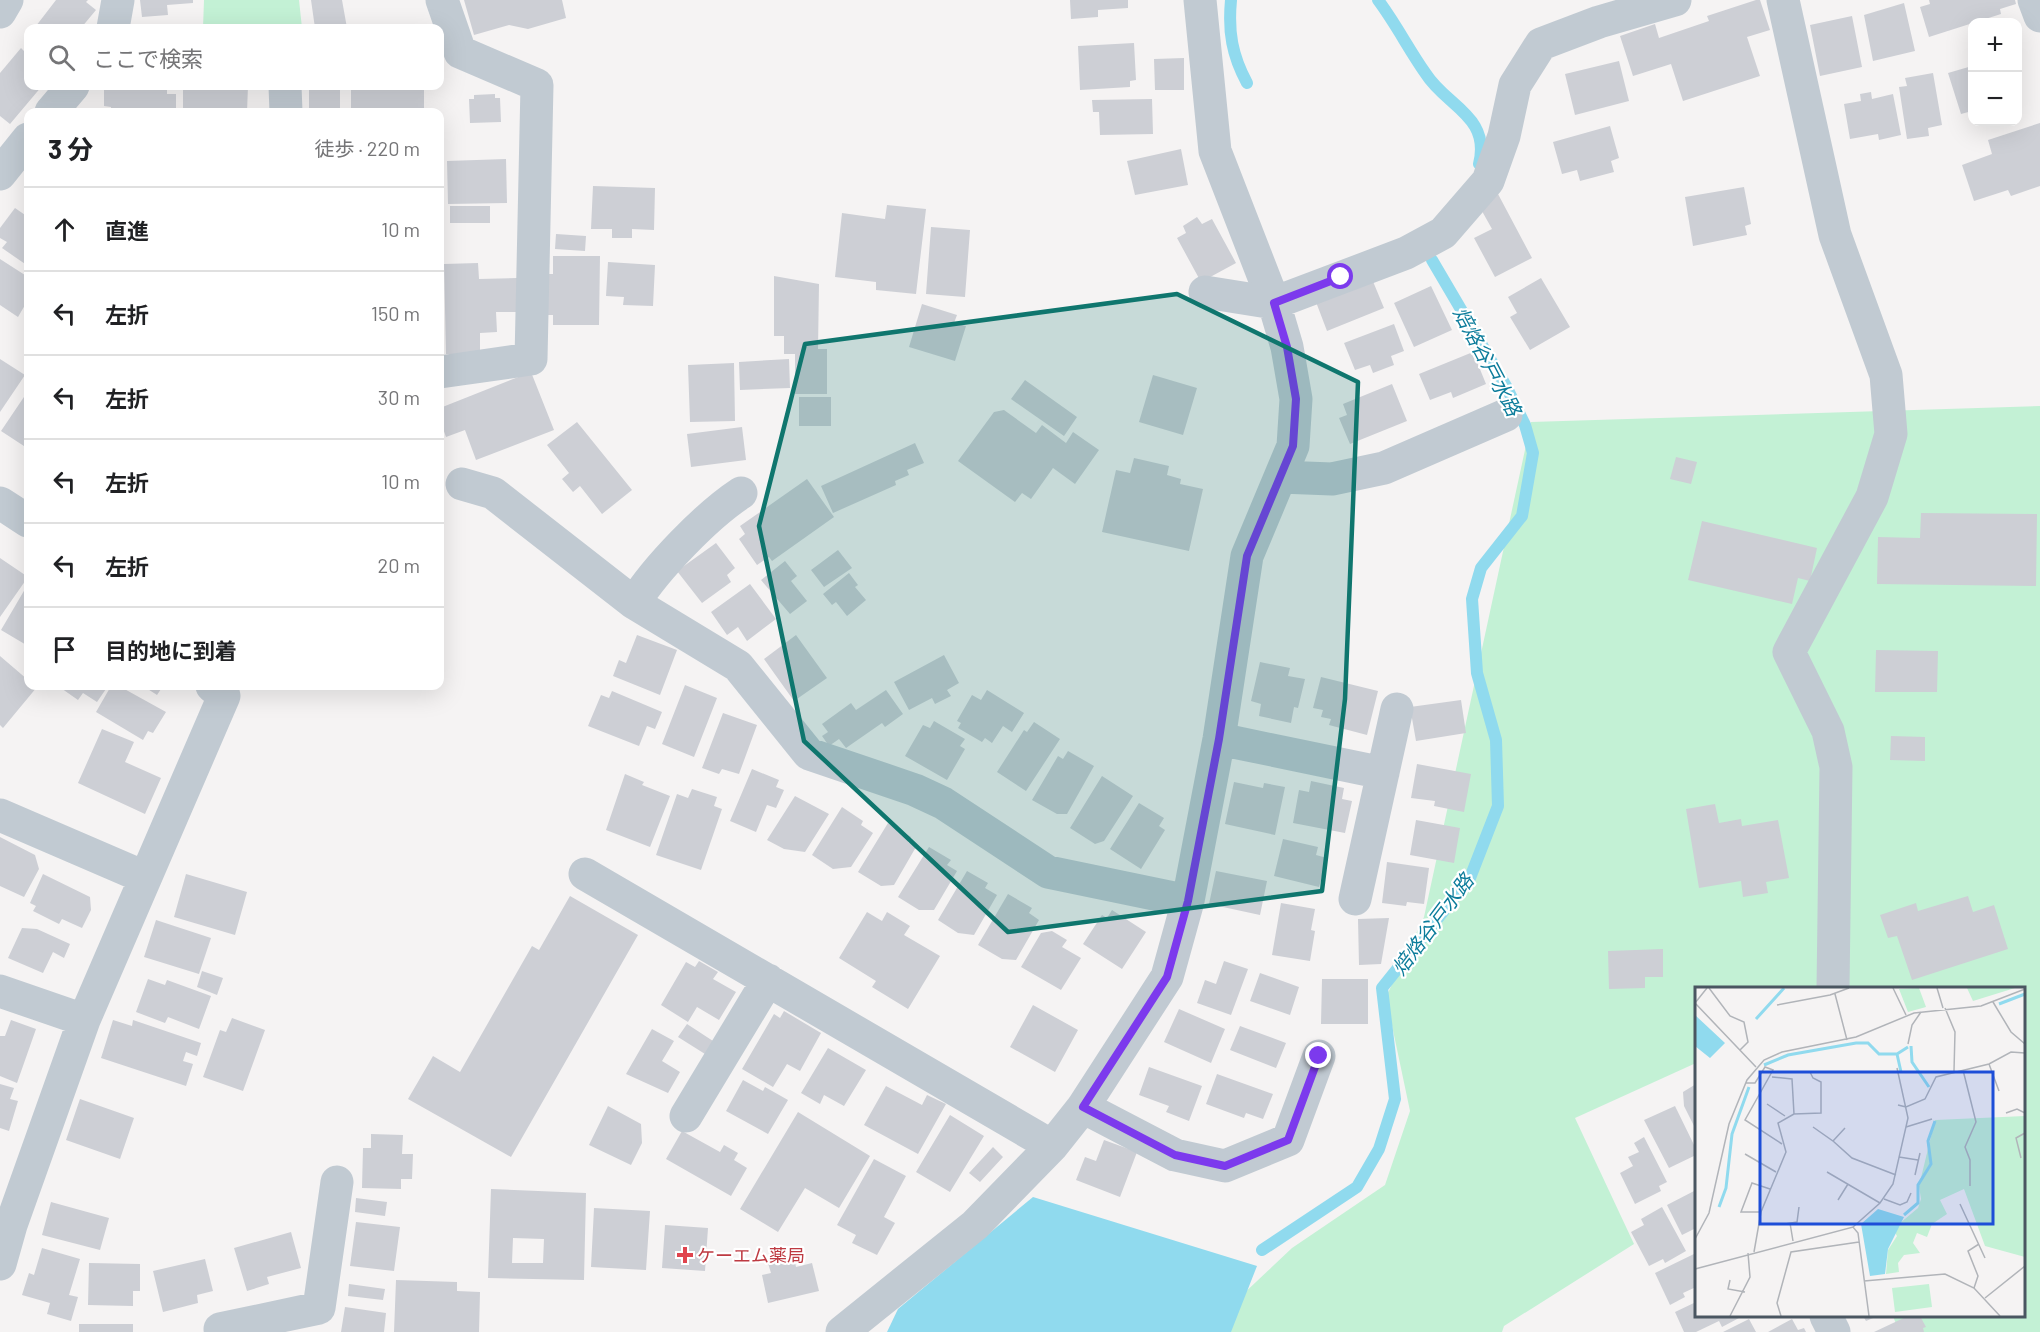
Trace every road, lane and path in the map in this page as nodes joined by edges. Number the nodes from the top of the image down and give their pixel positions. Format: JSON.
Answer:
{"nodes":[{"id":1,"x":7,"y":0,"type":"edge"},
{"id":2,"x":118,"y":0,"type":"edge"},
{"id":3,"x":442,"y":0,"type":"edge"},
{"id":4,"x":1200,"y":0,"type":"edge"},
{"id":5,"x":1675,"y":0,"type":"edge"},
{"id":6,"x":1783,"y":0,"type":"edge"},
{"id":7,"x":2034,"y":0,"type":"edge"},
{"id":8,"x":0,"y":12,"type":"edge"},
{"id":9,"x":2040,"y":16,"type":"edge"},
{"id":10,"x":114,"y":24,"type":"edge"},
{"id":11,"x":70,"y":90,"type":"edge"},
{"id":12,"x":285,"y":90,"type":"edge"},
{"id":13,"x":54,"y":108,"type":"edge"},
{"id":14,"x":286,"y":108,"type":"edge"},
{"id":15,"x":24,"y":145,"type":"edge"},
{"id":16,"x":0,"y":174,"type":"edge"},
{"id":17,"x":1205,"y":292,"type":"dead end"},
{"id":18,"x":1274,"y":303,"type":"junction"},
{"id":19,"x":444,"y":371,"type":"edge"},
{"id":20,"x":1506,"y":414,"type":"dead end"},
{"id":21,"x":1280,"y":477,"type":"junction"},
{"id":22,"x":462,"y":484,"type":"dead end"},
{"id":23,"x":741,"y":493,"type":"dead end"},
{"id":24,"x":0,"y":503,"type":"edge"},
{"id":25,"x":24,"y":518,"type":"edge"},
{"id":26,"x":634,"y":603,"type":"junction"},
{"id":27,"x":217,"y":690,"type":"edge"},
{"id":28,"x":1397,"y":709,"type":"dead end"},
{"id":29,"x":1219,"y":739,"type":"junction"},
{"id":30,"x":1383,"y":773,"type":"junction"},
{"id":31,"x":0,"y":815,"type":"edge"},
{"id":32,"x":585,"y":874,"type":"dead end"},
{"id":33,"x":144,"y":877,"type":"junction"},
{"id":34,"x":1356,"y":899,"type":"dead end"},
{"id":35,"x":1188,"y":901,"type":"junction"},
{"id":36,"x":768,"y":980,"type":"junction"},
{"id":37,"x":1833,"y":987,"type":"edge"},
{"id":38,"x":0,"y":991,"type":"edge"},
{"id":39,"x":84,"y":1020,"type":"junction"},
{"id":40,"x":1319,"y":1056,"type":"dead end"},
{"id":41,"x":1083,"y":1107,"type":"junction"},
{"id":42,"x":686,"y":1116,"type":"dead end"},
{"id":43,"x":1052,"y":1146,"type":"junction"},
{"id":44,"x":337,"y":1182,"type":"dead end"},
{"id":45,"x":6,"y":1225,"type":"edge"},
{"id":46,"x":0,"y":1264,"type":"edge"},
{"id":47,"x":1826,"y":1317,"type":"edge"},
{"id":48,"x":261,"y":1326,"type":"edge"},
{"id":49,"x":220,"y":1329,"type":"dead end"},
{"id":50,"x":842,"y":1332,"type":"edge"},
{"id":51,"x":1834,"y":1332,"type":"edge"}],
"edges":[{"from":1,"to":8,"type":"street"},
{"from":2,"to":10,"type":"street"},
{"from":3,"to":19,"type":"street"},
{"from":4,"to":18,"type":"street"},
{"from":5,"to":18,"type":"street"},
{"from":6,"to":37,"type":"street"},
{"from":7,"to":9,"type":"street"},
{"from":11,"to":13,"type":"street"},
{"from":12,"to":14,"type":"street"},
{"from":15,"to":16,"type":"street"},
{"from":17,"to":18,"type":"street"},
{"from":18,"to":21,"type":"street"},
{"from":20,"to":21,"type":"street"},
{"from":21,"to":29,"type":"street"},
{"from":22,"to":26,"type":"street"},
{"from":23,"to":26,"type":"street"},
{"from":24,"to":25,"type":"street"},
{"from":26,"to":35,"type":"street"},
{"from":27,"to":33,"type":"street"},
{"from":28,"to":30,"type":"street"},
{"from":29,"to":30,"type":"street"},
{"from":29,"to":35,"type":"street"},
{"from":30,"to":34,"type":"street"},
{"from":31,"to":33,"type":"street"},
{"from":32,"to":36,"type":"street"},
{"from":33,"to":39,"type":"street"},
{"from":35,"to":41,"type":"street"},
{"from":36,"to":42,"type":"street"},
{"from":36,"to":43,"type":"street"},
{"from":38,"to":39,"type":"street"},
{"from":39,"to":45,"type":"street"},
{"from":40,"to":41,"type":"street"},
{"from":41,"to":43,"type":"street"},
{"from":43,"to":50,"type":"street"},
{"from":44,"to":48,"type":"street"},
{"from":45,"to":46,"type":"street"},
{"from":47,"to":51,"type":"street"},
{"from":48,"to":49,"type":"street"}]}
